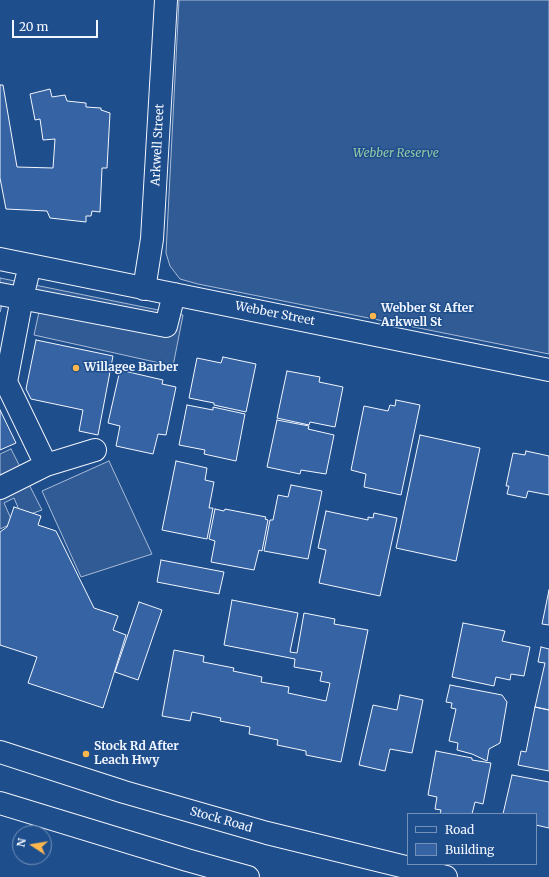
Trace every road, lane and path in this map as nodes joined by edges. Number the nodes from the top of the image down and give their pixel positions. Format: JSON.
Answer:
{"nodes":[{"id":1,"x":166,"y":0,"type":"edge"},
{"id":2,"x":0,"y":259,"type":"edge"},
{"id":3,"x":30,"y":265,"type":"junction"},
{"id":4,"x":144,"y":288,"type":"junction"},
{"id":5,"x":0,"y":294,"type":"edge"},
{"id":6,"x":174,"y":294,"type":"junction"},
{"id":7,"x":22,"y":298,"type":"junction"},
{"id":8,"x":549,"y":370,"type":"edge"},
{"id":9,"x":95,"y":450,"type":"dead end"},
{"id":10,"x":46,"y":465,"type":"junction"},
{"id":11,"x":0,"y":488,"type":"edge"},
{"id":12,"x":0,"y":752,"type":"edge"},
{"id":13,"x":0,"y":803,"type":"edge"},
{"id":14,"x":248,"y":877,"type":"edge"},
{"id":15,"x":446,"y":877,"type":"edge"}],
"edges":[{"from":1,"to":4,"type":"main road","name":"Arkwell Street"},
{"from":2,"to":3,"type":"main road","name":"Webber Street"},
{"from":3,"to":4,"type":"main road","name":"Webber Street"},
{"from":3,"to":7,"type":"main road"},
{"from":4,"to":6,"type":"main road","name":"Webber Street"},
{"from":5,"to":7,"type":"main road"},
{"from":6,"to":7,"type":"main road"},
{"from":6,"to":8,"type":"main road","name":"Webber Street"},
{"from":7,"to":10,"type":"main road"},
{"from":9,"to":10,"type":"main road"},
{"from":10,"to":11,"type":"main road"},
{"from":12,"to":15,"type":"main road","name":"Stock Road"},
{"from":13,"to":14,"type":"main road"}]}
